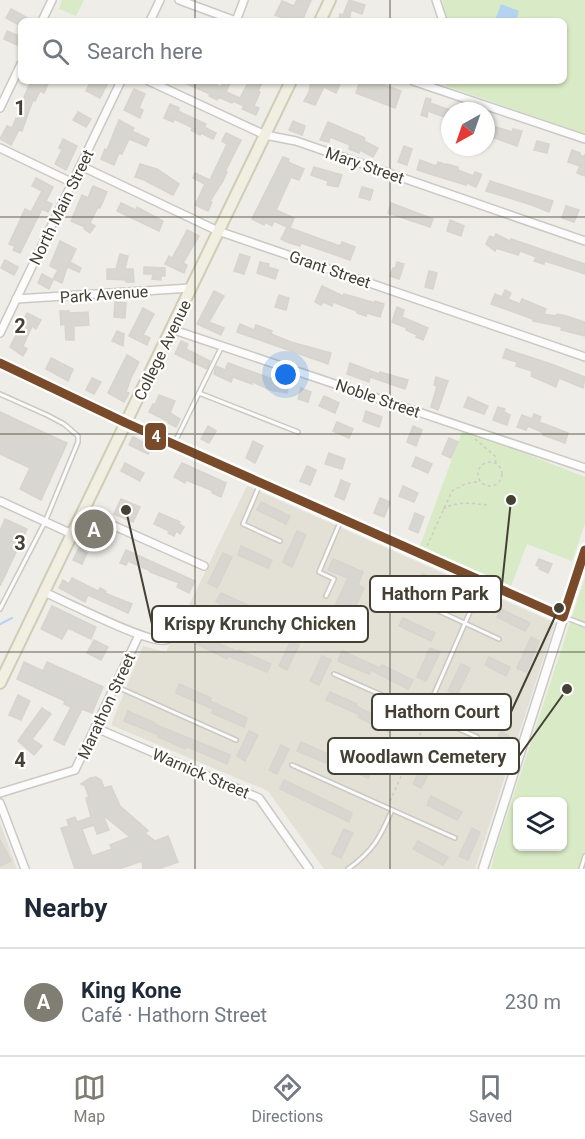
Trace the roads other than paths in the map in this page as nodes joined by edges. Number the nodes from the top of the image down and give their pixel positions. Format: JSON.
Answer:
{"nodes":[{"id":1,"x":51,"y":0,"type":"edge"},
{"id":2,"x":159,"y":0,"type":"edge"},
{"id":3,"x":179,"y":0,"type":"edge"},
{"id":4,"x":244,"y":0,"type":"edge"},
{"id":5,"x":330,"y":0,"type":"edge"},
{"id":6,"x":436,"y":0,"type":"edge"},
{"id":7,"x":43,"y":18,"type":"edge"},
{"id":8,"x":151,"y":18,"type":"edge"},
{"id":9,"x":228,"y":18,"type":"edge"},
{"id":10,"x":237,"y":18,"type":"edge"},
{"id":11,"x":321,"y":18,"type":"edge"},
{"id":12,"x":442,"y":18,"type":"edge"},
{"id":13,"x":18,"y":70,"type":"edge"},
{"id":14,"x":120,"y":84,"type":"edge"},
{"id":15,"x":154,"y":84,"type":"edge"},
{"id":16,"x":290,"y":84,"type":"edge"},
{"id":17,"x":422,"y":84,"type":"edge"},
{"id":18,"x":440,"y":84,"type":"edge"},
{"id":19,"x":439,"y":90,"type":"junction"},
{"id":20,"x":0,"y":108,"type":"edge"},
{"id":21,"x":265,"y":135,"type":"junction"},
{"id":22,"x":585,"y":139,"type":"edge"},
{"id":23,"x":0,"y":148,"type":"edge"},
{"id":24,"x":81,"y":166,"type":"junction"},
{"id":25,"x":73,"y":183,"type":"junction"},
{"id":26,"x":218,"y":231,"type":"junction"},
{"id":27,"x":585,"y":241,"type":"edge"},
{"id":28,"x":191,"y":288,"type":"junction"},
{"id":29,"x":16,"y":299,"type":"junction"},
{"id":30,"x":171,"y":329,"type":"junction"},
{"id":31,"x":0,"y":333,"type":"edge"},
{"id":32,"x":222,"y":346,"type":"junction"},
{"id":33,"x":585,"y":357,"type":"edge"},
{"id":34,"x":0,"y":363,"type":"edge"},
{"id":35,"x":199,"y":393,"type":"junction"},
{"id":36,"x":0,"y":394,"type":"edge"},
{"id":37,"x":126,"y":423,"type":"junction"},
{"id":38,"x":298,"y":432,"type":"dead end"},
{"id":39,"x":174,"y":444,"type":"junction"},
{"id":40,"x":585,"y":468,"type":"edge"},
{"id":41,"x":261,"y":483,"type":"junction"},
{"id":42,"x":0,"y":501,"type":"edge"},
{"id":43,"x":83,"y":512,"type":"junction"},
{"id":44,"x":342,"y":519,"type":"junction"},
{"id":45,"x":45,"y":522,"type":"junction"},
{"id":46,"x":72,"y":534,"type":"junction"},
{"id":47,"x":280,"y":541,"type":"dead end"},
{"id":48,"x":585,"y":550,"type":"edge"},
{"id":49,"x":204,"y":566,"type":"dead end"},
{"id":50,"x":483,"y":581,"type":"junction"},
{"id":51,"x":44,"y":592,"type":"junction"},
{"id":52,"x":326,"y":596,"type":"dead end"},
{"id":53,"x":1,"y":607,"type":"edge"},
{"id":54,"x":430,"y":608,"type":"dead end"},
{"id":55,"x":563,"y":617,"type":"junction"},
{"id":56,"x":465,"y":623,"type":"junction"},
{"id":57,"x":585,"y":625,"type":"edge"},
{"id":58,"x":139,"y":635,"type":"junction"},
{"id":59,"x":246,"y":637,"type":"dead end"},
{"id":60,"x":499,"y":639,"type":"dead end"},
{"id":61,"x":334,"y":674,"type":"dead end"},
{"id":62,"x":0,"y":683,"type":"edge"},
{"id":63,"x":115,"y":686,"type":"junction"},
{"id":64,"x":426,"y":716,"type":"junction"},
{"id":65,"x":96,"y":728,"type":"junction"},
{"id":66,"x":477,"y":737,"type":"dead end"},
{"id":67,"x":236,"y":740,"type":"dead end"},
{"id":68,"x":292,"y":765,"type":"dead end"},
{"id":69,"x":0,"y":793,"type":"edge"},
{"id":70,"x":0,"y":803,"type":"edge"},
{"id":71,"x":392,"y":810,"type":"junction"},
{"id":72,"x":455,"y":838,"type":"dead end"},
{"id":73,"x":585,"y":856,"type":"edge"},
{"id":74,"x":25,"y":869,"type":"edge"},
{"id":75,"x":309,"y":869,"type":"edge"},
{"id":76,"x":348,"y":869,"type":"edge"},
{"id":77,"x":483,"y":869,"type":"edge"},
{"id":78,"x":581,"y":869,"type":"edge"}],
"edges":[{"from":1,"to":7,"type":"street"},
{"from":2,"to":8,"type":"street"},
{"from":3,"to":9,"type":"street"},
{"from":4,"to":10,"type":"street"},
{"from":5,"to":11,"type":"main road"},
{"from":6,"to":12,"type":"street"},
{"from":13,"to":20,"type":"street"},
{"from":14,"to":24,"type":"street","name":"North Main Street"},
{"from":15,"to":21,"type":"street","name":"Mary Street"},
{"from":16,"to":21,"type":"main road","name":"College Avenue"},
{"from":17,"to":19,"type":"street"},
{"from":18,"to":19,"type":"street"},
{"from":19,"to":22,"type":"street"},
{"from":21,"to":26,"type":"main road","name":"College Avenue"},
{"from":21,"to":27,"type":"street","name":"Mary Street"},
{"from":23,"to":25,"type":"street"},
{"from":24,"to":25,"type":"street","name":"North Main Street"},
{"from":24,"to":26,"type":"street","name":"Grant Street"},
{"from":25,"to":29,"type":"street","name":"North Main Street"},
{"from":26,"to":28,"type":"main road","name":"College Avenue"},
{"from":26,"to":33,"type":"street","name":"Grant Street"},
{"from":28,"to":29,"type":"street","name":"Park Avenue"},
{"from":28,"to":30,"type":"main road","name":"College Avenue"},
{"from":29,"to":31,"type":"street","name":"North Main Street"},
{"from":30,"to":32,"type":"street","name":"Noble Street"},
{"from":30,"to":37,"type":"main road","name":"College Avenue"},
{"from":32,"to":35,"type":"lane"},
{"from":32,"to":40,"type":"street","name":"Noble Street"},
{"from":34,"to":37,"type":"main road"},
{"from":35,"to":38,"type":"lane"},
{"from":35,"to":39,"type":"lane"},
{"from":36,"to":45,"type":"lane"},
{"from":37,"to":39,"type":"street"},
{"from":37,"to":43,"type":"main road","name":"College Avenue"},
{"from":39,"to":41,"type":"street"},
{"from":41,"to":44,"type":"street"},
{"from":41,"to":47,"type":"lane"},
{"from":42,"to":45,"type":"street"},
{"from":43,"to":46,"type":"main road","name":"College Avenue"},
{"from":43,"to":49,"type":"street"},
{"from":44,"to":50,"type":"street"},
{"from":44,"to":52,"type":"lane"},
{"from":45,"to":46,"type":"street"},
{"from":45,"to":53,"type":"lane"},
{"from":46,"to":51,"type":"main road","name":"College Avenue"},
{"from":48,"to":55,"type":"street"},
{"from":50,"to":55,"type":"street"},
{"from":50,"to":56,"type":"lane"},
{"from":51,"to":58,"type":"street"},
{"from":51,"to":62,"type":"main road","name":"College Avenue"},
{"from":54,"to":56,"type":"lane"},
{"from":55,"to":57,"type":"lane"},
{"from":55,"to":77,"type":"street"},
{"from":56,"to":60,"type":"lane"},
{"from":56,"to":64,"type":"lane"},
{"from":58,"to":59,"type":"street"},
{"from":58,"to":63,"type":"street","name":"Marathon Street"},
{"from":61,"to":64,"type":"lane"},
{"from":63,"to":65,"type":"street","name":"Marathon Street"},
{"from":63,"to":67,"type":"lane"},
{"from":64,"to":66,"type":"lane"},
{"from":65,"to":69,"type":"street","name":"Marathon Street"},
{"from":65,"to":75,"type":"street","name":"Warnick Street"},
{"from":68,"to":71,"type":"lane"},
{"from":70,"to":74,"type":"street"},
{"from":71,"to":72,"type":"lane"},
{"from":71,"to":76,"type":"lane"},
{"from":73,"to":78,"type":"lane"}]}
